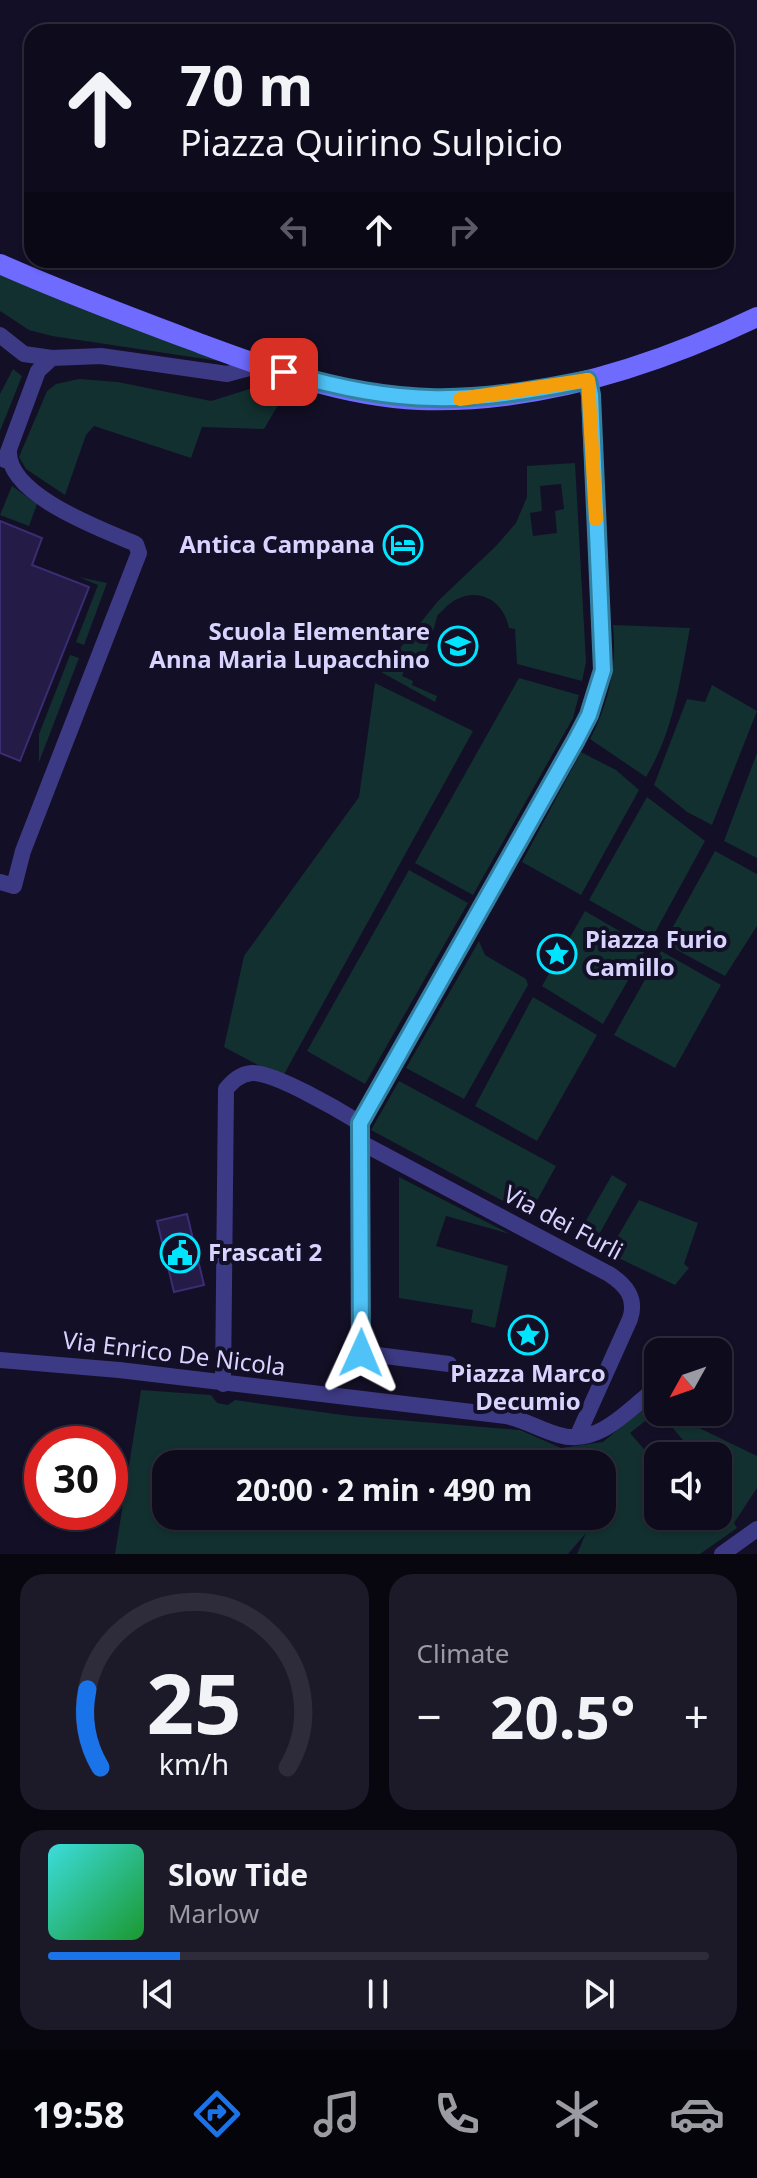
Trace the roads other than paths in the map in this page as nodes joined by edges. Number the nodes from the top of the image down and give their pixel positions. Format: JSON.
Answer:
{"nodes":[{"id":1,"x":0,"y":264,"type":"edge"},
{"id":2,"x":757,"y":317,"type":"edge"},
{"id":3,"x":0,"y":335,"type":"edge"},
{"id":4,"x":52,"y":358,"type":"junction"},
{"id":5,"x":261,"y":365,"type":"junction"},
{"id":6,"x":588,"y":380,"type":"junction"},
{"id":7,"x":9,"y":450,"type":"junction"},
{"id":8,"x":0,"y":472,"type":"edge"},
{"id":9,"x":0,"y":882,"type":"edge"},
{"id":10,"x":360,"y":1123,"type":"junction"},
{"id":11,"x":366,"y":1151,"type":"junction"},
{"id":12,"x":598,"y":1247,"type":"dead end"},
{"id":13,"x":588,"y":1263,"type":"junction"},
{"id":14,"x":0,"y":1360,"type":"edge"},
{"id":15,"x":449,"y":1364,"type":"dead end"},
{"id":16,"x":223,"y":1384,"type":"junction"},
{"id":17,"x":644,"y":1398,"type":"edge"},
{"id":18,"x":577,"y":1437,"type":"junction"},
{"id":19,"x":757,"y":1529,"type":"edge"},
{"id":20,"x":722,"y":1554,"type":"edge"}],
"edges":[{"from":1,"to":5,"type":"street"},
{"from":2,"to":6,"type":"street"},
{"from":3,"to":4,"type":"street"},
{"from":4,"to":5,"type":"street"},
{"from":4,"to":7,"type":"street"},
{"from":5,"to":6,"type":"street"},
{"from":6,"to":10,"type":"street"},
{"from":7,"to":8,"type":"street"},
{"from":7,"to":9,"type":"street"},
{"from":10,"to":11,"type":"street"},
{"from":10,"to":16,"type":"street"},
{"from":11,"to":13,"type":"street","name":"Via dei Furli"},
{"from":11,"to":15,"type":"street"},
{"from":12,"to":13,"type":"street"},
{"from":13,"to":18,"type":"street","name":"Via dei Furli"},
{"from":14,"to":16,"type":"street","name":"Via Enrico De Nicola"},
{"from":16,"to":18,"type":"street","name":"Via Enrico De Nicola"},
{"from":17,"to":18,"type":"street"},
{"from":19,"to":20,"type":"street"}]}
